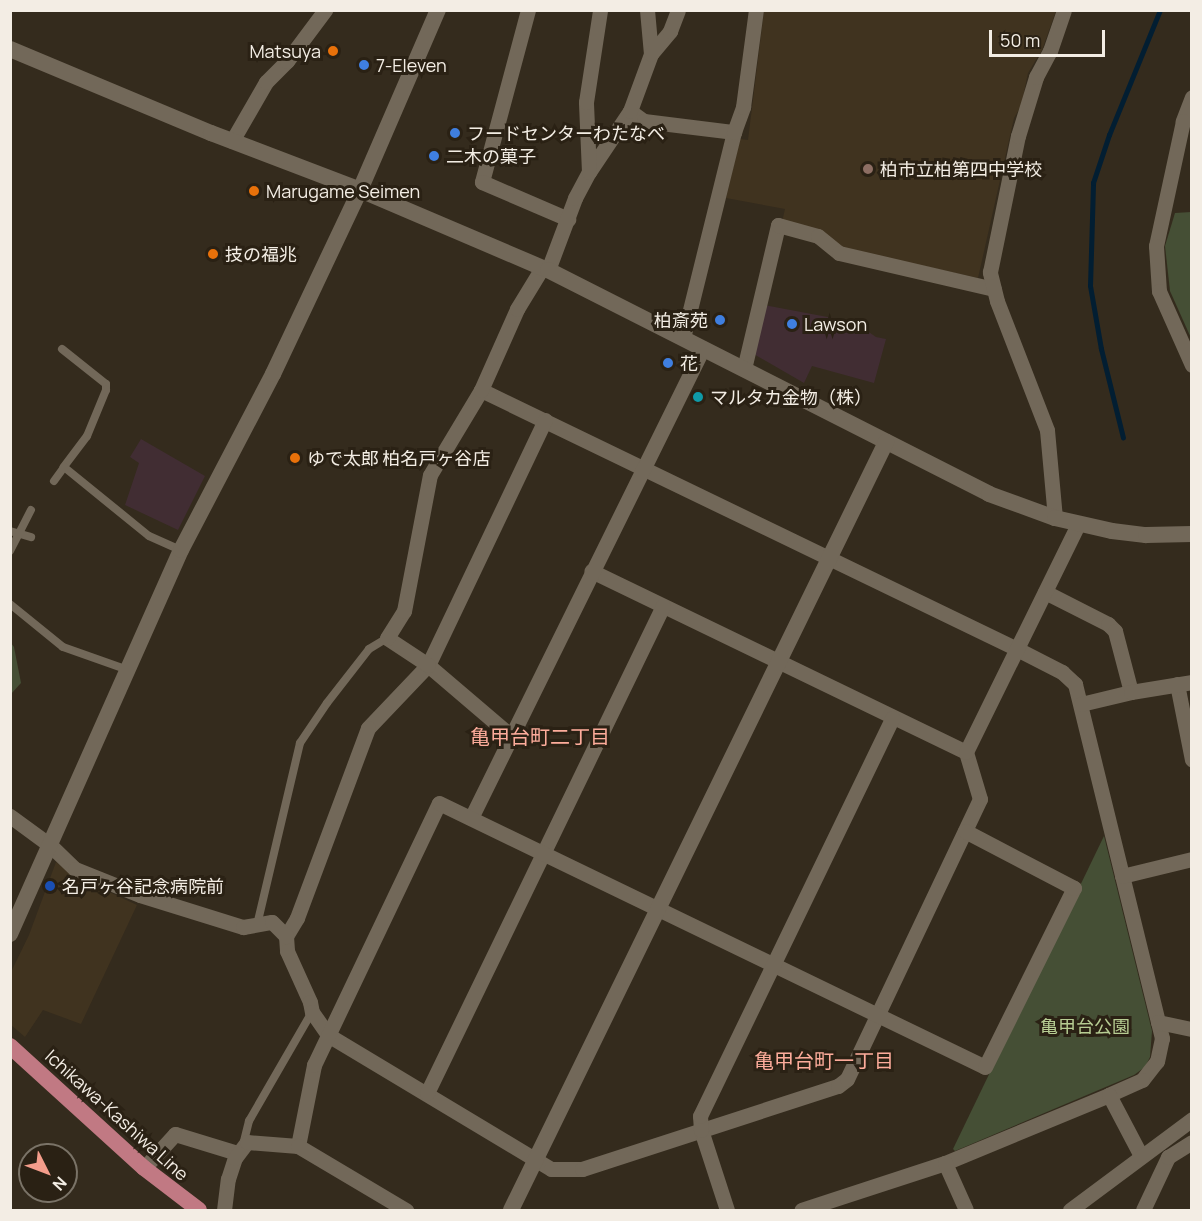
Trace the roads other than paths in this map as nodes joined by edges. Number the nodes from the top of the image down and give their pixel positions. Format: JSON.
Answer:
{"nodes":[{"id":1,"x":325,"y":10,"type":"edge"},
{"id":2,"x":438,"y":10,"type":"edge"},
{"id":3,"x":528,"y":10,"type":"edge"},
{"id":4,"x":600,"y":10,"type":"edge"},
{"id":5,"x":647,"y":10,"type":"edge"},
{"id":6,"x":678,"y":10,"type":"edge"},
{"id":7,"x":756,"y":10,"type":"edge"},
{"id":8,"x":1064,"y":10,"type":"edge"},
{"id":9,"x":10,"y":49,"type":"edge"},
{"id":10,"x":651,"y":54,"type":"junction"},
{"id":11,"x":1191,"y":97,"type":"edge"},
{"id":12,"x":630,"y":111,"type":"junction"},
{"id":13,"x":734,"y":132,"type":"junction"},
{"id":14,"x":232,"y":141,"type":"junction"},
{"id":15,"x":590,"y":172,"type":"junction"},
{"id":16,"x":360,"y":190,"type":"junction"},
{"id":17,"x":568,"y":219,"type":"junction"},
{"id":18,"x":545,"y":269,"type":"junction"},
{"id":19,"x":994,"y":289,"type":"junction"},
{"id":20,"x":683,"y":338,"type":"junction"},
{"id":21,"x":703,"y":348,"type":"junction"},
{"id":22,"x":62,"y":349,"type":"dead end"},
{"id":23,"x":1191,"y":365,"type":"edge"},
{"id":24,"x":744,"y":369,"type":"junction"},
{"id":25,"x":482,"y":390,"type":"junction"},
{"id":26,"x":545,"y":420,"type":"junction"},
{"id":27,"x":886,"y":442,"type":"junction"},
{"id":28,"x":642,"y":467,"type":"junction"},
{"id":29,"x":64,"y":468,"type":"junction"},
{"id":30,"x":54,"y":481,"type":"dead end"},
{"id":31,"x":31,"y":510,"type":"dead end"},
{"id":32,"x":1054,"y":518,"type":"junction"},
{"id":33,"x":1078,"y":524,"type":"junction"},
{"id":34,"x":14,"y":532,"type":"edge"},
{"id":35,"x":1191,"y":534,"type":"edge"},
{"id":36,"x":31,"y":537,"type":"dead end"},
{"id":37,"x":181,"y":549,"type":"junction"},
{"id":38,"x":10,"y":551,"type":"edge"},
{"id":39,"x":828,"y":558,"type":"junction"},
{"id":40,"x":591,"y":571,"type":"junction"},
{"id":41,"x":1045,"y":592,"type":"junction"},
{"id":42,"x":10,"y":604,"type":"edge"},
{"id":43,"x":663,"y":606,"type":"junction"},
{"id":44,"x":387,"y":638,"type":"junction"},
{"id":45,"x":1017,"y":649,"type":"junction"},
{"id":46,"x":778,"y":662,"type":"junction"},
{"id":47,"x":428,"y":665,"type":"junction"},
{"id":48,"x":128,"y":669,"type":"junction"},
{"id":49,"x":1184,"y":683,"type":"edge"},
{"id":50,"x":1131,"y":692,"type":"junction"},
{"id":51,"x":1081,"y":704,"type":"junction"},
{"id":52,"x":892,"y":718,"type":"junction"},
{"id":53,"x":512,"y":736,"type":"junction"},
{"id":54,"x":966,"y":752,"type":"junction"},
{"id":55,"x":1191,"y":760,"type":"edge"},
{"id":56,"x":10,"y":816,"type":"edge"},
{"id":57,"x":471,"y":818,"type":"junction"},
{"id":58,"x":965,"y":831,"type":"junction"},
{"id":59,"x":51,"y":846,"type":"junction"},
{"id":60,"x":543,"y":854,"type":"junction"},
{"id":61,"x":1191,"y":859,"type":"edge"},
{"id":62,"x":1122,"y":876,"type":"junction"},
{"id":63,"x":657,"y":908,"type":"junction"},
{"id":64,"x":257,"y":925,"type":"junction"},
{"id":65,"x":10,"y":934,"type":"edge"},
{"id":66,"x":286,"y":936,"type":"junction"},
{"id":67,"x":773,"y":965,"type":"junction"},
{"id":68,"x":312,"y":1012,"type":"junction"},
{"id":69,"x":878,"y":1015,"type":"junction"},
{"id":70,"x":1158,"y":1022,"type":"junction"},
{"id":71,"x":1191,"y":1029,"type":"edge"},
{"id":72,"x":328,"y":1035,"type":"junction"},
{"id":73,"x":10,"y":1046,"type":"edge"},
{"id":74,"x":427,"y":1093,"type":"junction"},
{"id":75,"x":1109,"y":1095,"type":"junction"},
{"id":76,"x":1191,"y":1119,"type":"edge"},
{"id":77,"x":701,"y":1130,"type":"junction"},
{"id":78,"x":1191,"y":1142,"type":"edge"},
{"id":79,"x":298,"y":1146,"type":"junction"},
{"id":80,"x":240,"y":1149,"type":"junction"},
{"id":81,"x":1141,"y":1156,"type":"junction"},
{"id":82,"x":536,"y":1161,"type":"junction"},
{"id":83,"x":945,"y":1163,"type":"junction"},
{"id":84,"x":144,"y":1168,"type":"junction"},
{"id":85,"x":199,"y":1210,"type":"edge"},
{"id":86,"x":224,"y":1210,"type":"edge"},
{"id":87,"x":406,"y":1210,"type":"edge"},
{"id":88,"x":512,"y":1210,"type":"edge"},
{"id":89,"x":727,"y":1210,"type":"edge"},
{"id":90,"x":801,"y":1210,"type":"edge"},
{"id":91,"x":966,"y":1210,"type":"edge"},
{"id":92,"x":1070,"y":1210,"type":"edge"},
{"id":93,"x":1143,"y":1210,"type":"edge"}],
"edges":[{"from":1,"to":14,"type":"street"},
{"from":2,"to":16,"type":"street"},
{"from":3,"to":17,"type":"street"},
{"from":4,"to":15,"type":"street"},
{"from":5,"to":10,"type":"street"},
{"from":6,"to":10,"type":"street"},
{"from":7,"to":13,"type":"street"},
{"from":8,"to":19,"type":"street"},
{"from":9,"to":14,"type":"street"},
{"from":10,"to":12,"type":"street"},
{"from":11,"to":23,"type":"street"},
{"from":12,"to":13,"type":"street"},
{"from":12,"to":15,"type":"street"},
{"from":13,"to":20,"type":"street"},
{"from":14,"to":16,"type":"street"},
{"from":15,"to":17,"type":"street"},
{"from":16,"to":18,"type":"street"},
{"from":16,"to":37,"type":"street"},
{"from":17,"to":18,"type":"street"},
{"from":18,"to":20,"type":"street"},
{"from":18,"to":25,"type":"street"},
{"from":19,"to":24,"type":"street"},
{"from":19,"to":32,"type":"street"},
{"from":20,"to":21,"type":"street"},
{"from":21,"to":24,"type":"street"},
{"from":21,"to":28,"type":"street"},
{"from":22,"to":29,"type":"lane"},
{"from":24,"to":27,"type":"street"},
{"from":25,"to":26,"type":"street"},
{"from":25,"to":44,"type":"street"},
{"from":26,"to":28,"type":"street"},
{"from":26,"to":47,"type":"street"},
{"from":27,"to":32,"type":"street"},
{"from":27,"to":39,"type":"street"},
{"from":28,"to":39,"type":"street"},
{"from":28,"to":40,"type":"street"},
{"from":29,"to":30,"type":"lane"},
{"from":29,"to":37,"type":"lane"},
{"from":31,"to":34,"type":"lane"},
{"from":32,"to":33,"type":"street"},
{"from":33,"to":35,"type":"street"},
{"from":33,"to":41,"type":"street"},
{"from":34,"to":36,"type":"lane"},
{"from":34,"to":38,"type":"lane"},
{"from":37,"to":48,"type":"street"},
{"from":39,"to":45,"type":"street"},
{"from":39,"to":46,"type":"street"},
{"from":40,"to":43,"type":"street"},
{"from":40,"to":53,"type":"street"},
{"from":41,"to":45,"type":"street"},
{"from":41,"to":50,"type":"street"},
{"from":42,"to":48,"type":"lane"},
{"from":43,"to":46,"type":"street"},
{"from":43,"to":60,"type":"street"},
{"from":44,"to":47,"type":"street"},
{"from":44,"to":64,"type":"lane"},
{"from":45,"to":51,"type":"street"},
{"from":45,"to":54,"type":"street"},
{"from":46,"to":52,"type":"street"},
{"from":46,"to":63,"type":"street"},
{"from":47,"to":53,"type":"street"},
{"from":47,"to":66,"type":"street"},
{"from":48,"to":59,"type":"street"},
{"from":49,"to":50,"type":"street"},
{"from":49,"to":55,"type":"street"},
{"from":50,"to":51,"type":"street"},
{"from":51,"to":62,"type":"street"},
{"from":52,"to":54,"type":"street"},
{"from":52,"to":67,"type":"street"},
{"from":53,"to":57,"type":"street"},
{"from":54,"to":58,"type":"street"},
{"from":56,"to":59,"type":"street"},
{"from":57,"to":60,"type":"street"},
{"from":57,"to":72,"type":"street"},
{"from":58,"to":69,"type":"street"},
{"from":58,"to":69,"type":"street"},
{"from":59,"to":64,"type":"street"},
{"from":59,"to":65,"type":"street"},
{"from":60,"to":63,"type":"street"},
{"from":60,"to":74,"type":"street"},
{"from":61,"to":62,"type":"street"},
{"from":62,"to":70,"type":"street"},
{"from":63,"to":67,"type":"street"},
{"from":63,"to":82,"type":"street"},
{"from":64,"to":66,"type":"street"},
{"from":66,"to":68,"type":"street"},
{"from":67,"to":69,"type":"street"},
{"from":67,"to":77,"type":"street"},
{"from":68,"to":72,"type":"street"},
{"from":68,"to":80,"type":"lane"},
{"from":69,"to":77,"type":"street"},
{"from":70,"to":71,"type":"street"},
{"from":70,"to":75,"type":"street"},
{"from":72,"to":74,"type":"street"},
{"from":72,"to":79,"type":"street"},
{"from":73,"to":84,"type":"main road","name":"Ichikawa-Kashiwa Line"},
{"from":74,"to":82,"type":"street"},
{"from":75,"to":81,"type":"street"},
{"from":75,"to":83,"type":"street"},
{"from":76,"to":81,"type":"street"},
{"from":77,"to":82,"type":"street"},
{"from":77,"to":89,"type":"street"},
{"from":78,"to":93,"type":"street"},
{"from":79,"to":80,"type":"street"},
{"from":79,"to":87,"type":"street"},
{"from":80,"to":84,"type":"street"},
{"from":80,"to":86,"type":"street"},
{"from":81,"to":92,"type":"street"},
{"from":82,"to":88,"type":"street"},
{"from":83,"to":90,"type":"street"},
{"from":83,"to":91,"type":"street"},
{"from":84,"to":85,"type":"main road","name":"Ichikawa-Kashiwa Line"}]}
